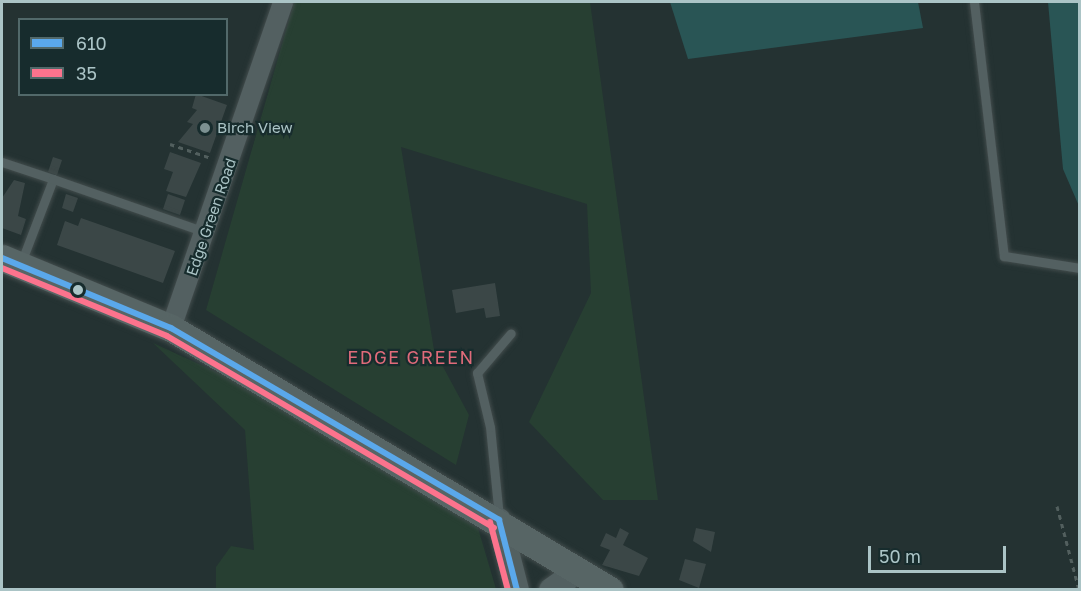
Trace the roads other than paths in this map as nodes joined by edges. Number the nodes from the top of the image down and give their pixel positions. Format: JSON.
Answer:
{"nodes":[{"id":1,"x":283,"y":2,"type":"edge"},
{"id":2,"x":974,"y":2,"type":"edge"},
{"id":3,"x":2,"y":162,"type":"edge"},
{"id":4,"x":53,"y":179,"type":"junction"},
{"id":5,"x":207,"y":233,"type":"junction"},
{"id":6,"x":11,"y":261,"type":"edge"},
{"id":7,"x":1080,"y":268,"type":"edge"},
{"id":8,"x":171,"y":328,"type":"junction"},
{"id":9,"x":511,"y":333,"type":"dead end"},
{"id":10,"x":499,"y":520,"type":"junction"},
{"id":11,"x":578,"y":571,"type":"junction"},
{"id":12,"x":517,"y":590,"type":"edge"},
{"id":13,"x":551,"y":590,"type":"edge"},
{"id":14,"x":610,"y":590,"type":"edge"}],
"edges":[{"from":1,"to":5,"type":"street","name":"Edge Green Road"},
{"from":2,"to":7,"type":"lane"},
{"from":3,"to":4,"type":"lane"},
{"from":4,"to":5,"type":"lane"},
{"from":4,"to":6,"type":"lane"},
{"from":5,"to":8,"type":"street","name":"Edge Green Road"},
{"from":6,"to":8,"type":"main road"},
{"from":8,"to":10,"type":"main road"},
{"from":9,"to":10,"type":"lane"},
{"from":10,"to":11,"type":"main road"},
{"from":10,"to":12,"type":"street"},
{"from":11,"to":13,"type":"street"},
{"from":11,"to":14,"type":"main road"}]}
